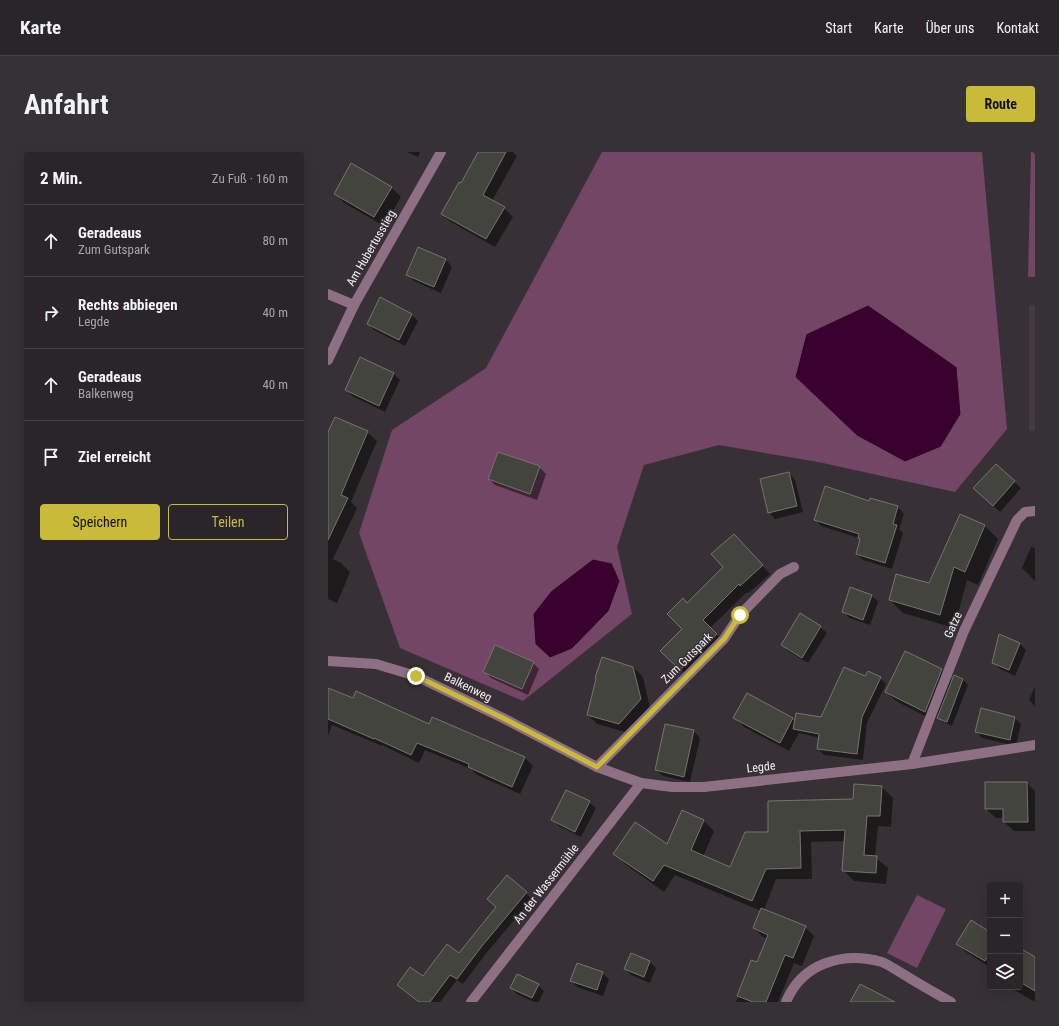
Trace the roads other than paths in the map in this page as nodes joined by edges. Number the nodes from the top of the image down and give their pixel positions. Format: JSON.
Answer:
{"nodes":[{"id":1,"x":441,"y":152,"type":"edge"},
{"id":2,"x":328,"y":294,"type":"edge"},
{"id":3,"x":354,"y":305,"type":"junction"},
{"id":4,"x":328,"y":360,"type":"edge"},
{"id":5,"x":1035,"y":511,"type":"edge"},
{"id":6,"x":794,"y":567,"type":"dead end"},
{"id":7,"x":328,"y":661,"type":"edge"},
{"id":8,"x":503,"y":718,"type":"joint"},
{"id":9,"x":1035,"y":745,"type":"edge"},
{"id":10,"x":912,"y":764,"type":"junction"},
{"id":11,"x":597,"y":767,"type":"junction"},
{"id":12,"x":641,"y":783,"type":"junction"},
{"id":13,"x":471,"y":1002,"type":"edge"},
{"id":14,"x":786,"y":1002,"type":"edge"},
{"id":15,"x":952,"y":1002,"type":"edge"}],
"edges":[{"from":1,"to":3,"type":"street","name":"Am Hubertusstieg"},
{"from":2,"to":3,"type":"street"},
{"from":3,"to":4,"type":"street","name":"Am Hubertusstieg"},
{"from":5,"to":10,"type":"street","name":"Gatze"},
{"from":6,"to":11,"type":"street","name":"Zum Gutspark"},
{"from":7,"to":8,"type":"street","name":"Balkenweg"},
{"from":8,"to":11,"type":"street","name":"Legde"},
{"from":9,"to":10,"type":"street","name":"Legde"},
{"from":10,"to":12,"type":"street","name":"Legde"},
{"from":11,"to":12,"type":"street","name":"Legde"},
{"from":12,"to":13,"type":"street","name":"An der Wassermühle"},
{"from":14,"to":15,"type":"street"}]}
